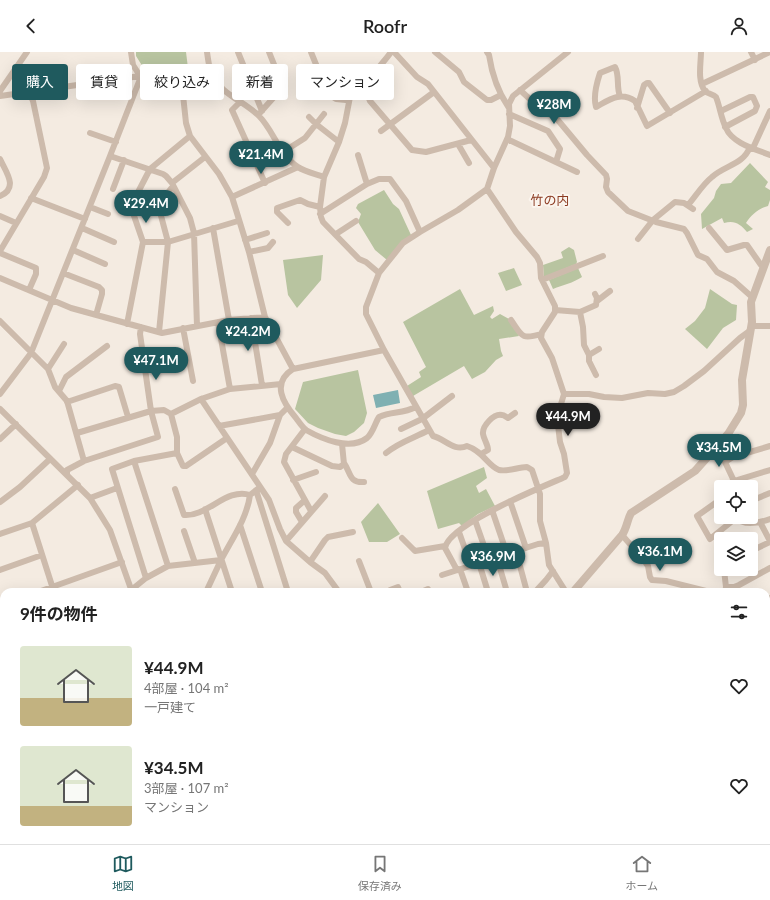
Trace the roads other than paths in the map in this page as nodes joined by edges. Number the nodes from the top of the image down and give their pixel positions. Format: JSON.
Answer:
{"nodes":[{"id":1,"x":27,"y":52,"type":"edge"},
{"id":2,"x":131,"y":52,"type":"edge"},
{"id":3,"x":207,"y":52,"type":"edge"},
{"id":4,"x":238,"y":52,"type":"edge"},
{"id":5,"x":269,"y":52,"type":"edge"},
{"id":6,"x":311,"y":52,"type":"edge"},
{"id":7,"x":392,"y":52,"type":"edge"},
{"id":8,"x":435,"y":52,"type":"edge"},
{"id":9,"x":487,"y":52,"type":"edge"},
{"id":10,"x":568,"y":52,"type":"edge"},
{"id":11,"x":701,"y":52,"type":"edge"},
{"id":12,"x":752,"y":52,"type":"edge"},
{"id":13,"x":770,"y":52,"type":"edge"},
{"id":14,"x":755,"y":60,"type":"junction"},
{"id":15,"x":316,"y":64,"type":"edge"},
{"id":16,"x":382,"y":64,"type":"edge"},
{"id":17,"x":140,"y":76,"type":"joint"},
{"id":18,"x":132,"y":77,"type":"edge"},
{"id":19,"x":140,"y":79,"type":"edge"},
{"id":20,"x":702,"y":84,"type":"junction"},
{"id":21,"x":520,"y":90,"type":"junction"},
{"id":22,"x":0,"y":91,"type":"edge"},
{"id":23,"x":706,"y":91,"type":"junction"},
{"id":24,"x":434,"y":92,"type":"junction"},
{"id":25,"x":12,"y":94,"type":"edge"},
{"id":26,"x":501,"y":95,"type":"junction"},
{"id":27,"x":0,"y":96,"type":"edge"},
{"id":28,"x":620,"y":96,"type":"junction"},
{"id":29,"x":31,"y":100,"type":"edge"},
{"id":30,"x":182,"y":100,"type":"edge"},
{"id":31,"x":350,"y":100,"type":"edge"},
{"id":32,"x":370,"y":100,"type":"edge"},
{"id":33,"x":240,"y":102,"type":"junction"},
{"id":34,"x":637,"y":108,"type":"junction"},
{"id":35,"x":721,"y":110,"type":"junction"},
{"id":36,"x":509,"y":111,"type":"junction"},
{"id":37,"x":770,"y":111,"type":"edge"},
{"id":38,"x":260,"y":113,"type":"junction"},
{"id":39,"x":670,"y":113,"type":"junction"},
{"id":40,"x":324,"y":114,"type":"dead end"},
{"id":41,"x":309,"y":117,"type":"dead end"},
{"id":42,"x":316,"y":124,"type":"junction"},
{"id":43,"x":391,"y":124,"type":"junction"},
{"id":44,"x":725,"y":127,"type":"junction"},
{"id":45,"x":381,"y":131,"type":"dead end"},
{"id":46,"x":90,"y":133,"type":"dead end"},
{"id":47,"x":190,"y":136,"type":"junction"},
{"id":48,"x":471,"y":140,"type":"junction"},
{"id":49,"x":507,"y":140,"type":"junction"},
{"id":50,"x":116,"y":142,"type":"junction"},
{"id":51,"x":339,"y":142,"type":"junction"},
{"id":52,"x":458,"y":144,"type":"junction"},
{"id":53,"x":752,"y":147,"type":"junction"},
{"id":54,"x":283,"y":152,"type":"junction"},
{"id":55,"x":358,"y":155,"type":"dead end"},
{"id":56,"x":770,"y":155,"type":"edge"},
{"id":57,"x":110,"y":156,"type":"junction"},
{"id":58,"x":205,"y":157,"type":"junction"},
{"id":59,"x":0,"y":159,"type":"edge"},
{"id":60,"x":124,"y":160,"type":"junction"},
{"id":61,"x":556,"y":162,"type":"junction"},
{"id":62,"x":469,"y":163,"type":"dead end"},
{"id":63,"x":298,"y":167,"type":"junction"},
{"id":64,"x":494,"y":168,"type":"junction"},
{"id":65,"x":150,"y":169,"type":"junction"},
{"id":66,"x":577,"y":172,"type":"dead end"},
{"id":67,"x":324,"y":177,"type":"junction"},
{"id":68,"x":265,"y":183,"type":"junction"},
{"id":69,"x":367,"y":184,"type":"junction"},
{"id":70,"x":173,"y":185,"type":"junction"},
{"id":71,"x":113,"y":189,"type":"dead end"},
{"id":72,"x":487,"y":189,"type":"junction"},
{"id":73,"x":0,"y":196,"type":"edge"},
{"id":74,"x":232,"y":197,"type":"junction"},
{"id":75,"x":31,"y":198,"type":"junction"},
{"id":76,"x":90,"y":207,"type":"junction"},
{"id":77,"x":320,"y":210,"type":"junction"},
{"id":78,"x":108,"y":214,"type":"dead end"},
{"id":79,"x":0,"y":216,"type":"edge"},
{"id":80,"x":85,"y":219,"type":"junction"},
{"id":81,"x":653,"y":220,"type":"junction"},
{"id":82,"x":238,"y":221,"type":"junction"},
{"id":83,"x":356,"y":221,"type":"dead end"},
{"id":84,"x":16,"y":223,"type":"junction"},
{"id":85,"x":288,"y":223,"type":"dead end"},
{"id":86,"x":82,"y":228,"type":"junction"},
{"id":87,"x":213,"y":228,"type":"junction"},
{"id":88,"x":709,"y":228,"type":"dead end"},
{"id":89,"x":420,"y":232,"type":"junction"},
{"id":90,"x":268,"y":233,"type":"dead end"},
{"id":91,"x":194,"y":234,"type":"junction"},
{"id":92,"x":336,"y":234,"type":"junction"},
{"id":93,"x":638,"y":239,"type":"dead end"},
{"id":94,"x":244,"y":240,"type":"junction"},
{"id":95,"x":114,"y":242,"type":"dead end"},
{"id":96,"x":143,"y":242,"type":"junction"},
{"id":97,"x":168,"y":242,"type":"junction"},
{"id":98,"x":273,"y":242,"type":"dead end"},
{"id":99,"x":72,"y":250,"type":"junction"},
{"id":100,"x":770,"y":250,"type":"edge"},
{"id":101,"x":0,"y":252,"type":"edge"},
{"id":102,"x":249,"y":252,"type":"junction"},
{"id":103,"x":604,"y":256,"type":"dead end"},
{"id":104,"x":105,"y":264,"type":"dead end"},
{"id":105,"x":764,"y":266,"type":"junction"},
{"id":106,"x":64,"y":273,"type":"junction"},
{"id":107,"x":379,"y":273,"type":"junction"},
{"id":108,"x":0,"y":278,"type":"edge"},
{"id":109,"x":542,"y":280,"type":"junction"},
{"id":110,"x":29,"y":290,"type":"junction"},
{"id":111,"x":610,"y":291,"type":"dead end"},
{"id":112,"x":595,"y":294,"type":"dead end"},
{"id":113,"x":752,"y":298,"type":"junction"},
{"id":114,"x":53,"y":301,"type":"junction"},
{"id":115,"x":597,"y":301,"type":"junction"},
{"id":116,"x":555,"y":310,"type":"junction"},
{"id":117,"x":580,"y":312,"type":"junction"},
{"id":118,"x":96,"y":315,"type":"junction"},
{"id":119,"x":265,"y":317,"type":"junction"},
{"id":120,"x":251,"y":318,"type":"junction"},
{"id":121,"x":229,"y":320,"type":"junction"},
{"id":122,"x":511,"y":320,"type":"dead end"},
{"id":123,"x":0,"y":321,"type":"edge"},
{"id":124,"x":218,"y":322,"type":"junction"},
{"id":125,"x":127,"y":324,"type":"junction"},
{"id":126,"x":196,"y":326,"type":"junction"},
{"id":127,"x":770,"y":326,"type":"edge"},
{"id":128,"x":141,"y":327,"type":"junction"},
{"id":129,"x":183,"y":328,"type":"junction"},
{"id":130,"x":752,"y":328,"type":"junction"},
{"id":131,"x":159,"y":332,"type":"junction"},
{"id":132,"x":541,"y":334,"type":"junction"},
{"id":133,"x":64,"y":344,"type":"dead end"},
{"id":134,"x":107,"y":346,"type":"dead end"},
{"id":135,"x":599,"y":349,"type":"dead end"},
{"id":136,"x":384,"y":350,"type":"junction"},
{"id":137,"x":31,"y":353,"type":"junction"},
{"id":138,"x":589,"y":355,"type":"junction"},
{"id":139,"x":48,"y":369,"type":"junction"},
{"id":140,"x":293,"y":369,"type":"junction"},
{"id":141,"x":596,"y":375,"type":"dead end"},
{"id":142,"x":193,"y":381,"type":"dead end"},
{"id":143,"x":281,"y":384,"type":"junction"},
{"id":144,"x":262,"y":385,"type":"junction"},
{"id":145,"x":230,"y":389,"type":"junction"},
{"id":146,"x":59,"y":391,"type":"junction"},
{"id":147,"x":0,"y":394,"type":"edge"},
{"id":148,"x":564,"y":394,"type":"junction"},
{"id":149,"x":452,"y":396,"type":"dead end"},
{"id":150,"x":201,"y":399,"type":"junction"},
{"id":151,"x":67,"y":402,"type":"junction"},
{"id":152,"x":416,"y":407,"type":"junction"},
{"id":153,"x":287,"y":408,"type":"junction"},
{"id":154,"x":0,"y":409,"type":"edge"},
{"id":155,"x":151,"y":411,"type":"junction"},
{"id":156,"x":515,"y":413,"type":"dead end"},
{"id":157,"x":170,"y":414,"type":"junction"},
{"id":158,"x":280,"y":415,"type":"junction"},
{"id":159,"x":128,"y":417,"type":"junction"},
{"id":160,"x":422,"y":419,"type":"junction"},
{"id":161,"x":16,"y":424,"type":"junction"},
{"id":162,"x":219,"y":426,"type":"junction"},
{"id":163,"x":305,"y":429,"type":"junction"},
{"id":164,"x":401,"y":429,"type":"dead end"},
{"id":165,"x":429,"y":430,"type":"junction"},
{"id":166,"x":77,"y":433,"type":"junction"},
{"id":167,"x":227,"y":438,"type":"junction"},
{"id":168,"x":0,"y":439,"type":"edge"},
{"id":169,"x":342,"y":444,"type":"junction"},
{"id":170,"x":770,"y":446,"type":"edge"},
{"id":171,"x":292,"y":447,"type":"junction"},
{"id":172,"x":716,"y":448,"type":"junction"},
{"id":173,"x":177,"y":452,"type":"junction"},
{"id":174,"x":386,"y":453,"type":"dead end"},
{"id":175,"x":481,"y":454,"type":"junction"},
{"id":176,"x":50,"y":459,"type":"junction"},
{"id":177,"x":84,"y":461,"type":"junction"},
{"id":178,"x":134,"y":461,"type":"junction"},
{"id":179,"x":725,"y":462,"type":"junction"},
{"id":180,"x":344,"y":463,"type":"junction"},
{"id":181,"x":770,"y":470,"type":"edge"},
{"id":182,"x":316,"y":472,"type":"dead end"},
{"id":183,"x":67,"y":474,"type":"junction"},
{"id":184,"x":252,"y":474,"type":"junction"},
{"id":185,"x":294,"y":480,"type":"junction"},
{"id":186,"x":734,"y":480,"type":"edge"},
{"id":187,"x":737,"y":480,"type":"edge"},
{"id":188,"x":364,"y":482,"type":"dead end"},
{"id":189,"x":78,"y":485,"type":"junction"},
{"id":190,"x":117,"y":488,"type":"junction"},
{"id":191,"x":539,"y":488,"type":"junction"},
{"id":192,"x":175,"y":489,"type":"dead end"},
{"id":193,"x":258,"y":489,"type":"junction"},
{"id":194,"x":770,"y":493,"type":"edge"},
{"id":195,"x":250,"y":495,"type":"junction"},
{"id":196,"x":325,"y":496,"type":"dead end"},
{"id":197,"x":90,"y":498,"type":"junction"},
{"id":198,"x":758,"y":498,"type":"edge"},
{"id":199,"x":305,"y":500,"type":"junction"},
{"id":200,"x":510,"y":501,"type":"junction"},
{"id":201,"x":0,"y":502,"type":"edge"},
{"id":202,"x":714,"y":504,"type":"edge"},
{"id":203,"x":205,"y":509,"type":"junction"},
{"id":204,"x":492,"y":510,"type":"junction"},
{"id":205,"x":311,"y":511,"type":"junction"},
{"id":206,"x":770,"y":519,"type":"edge"},
{"id":207,"x":475,"y":520,"type":"junction"},
{"id":208,"x":302,"y":522,"type":"junction"},
{"id":209,"x":760,"y":522,"type":"joint"},
{"id":210,"x":32,"y":523,"type":"junction"},
{"id":211,"x":728,"y":524,"type":"edge"},
{"id":212,"x":240,"y":525,"type":"junction"},
{"id":213,"x":184,"y":531,"type":"dead end"},
{"id":214,"x":353,"y":532,"type":"dead end"},
{"id":215,"x":459,"y":532,"type":"junction"},
{"id":216,"x":0,"y":534,"type":"edge"},
{"id":217,"x":622,"y":535,"type":"junction"},
{"id":218,"x":402,"y":538,"type":"dead end"},
{"id":219,"x":286,"y":541,"type":"junction"},
{"id":220,"x":770,"y":541,"type":"edge"},
{"id":221,"x":546,"y":544,"type":"junction"},
{"id":222,"x":445,"y":546,"type":"junction"},
{"id":223,"x":758,"y":547,"type":"edge"},
{"id":224,"x":526,"y":548,"type":"junction"},
{"id":225,"x":516,"y":551,"type":"junction"},
{"id":226,"x":507,"y":554,"type":"junction"},
{"id":227,"x":42,"y":555,"type":"junction"},
{"id":228,"x":497,"y":558,"type":"junction"},
{"id":229,"x":222,"y":560,"type":"junction"},
{"id":230,"x":489,"y":560,"type":"junction"},
{"id":231,"x":359,"y":561,"type":"dead end"},
{"id":232,"x":122,"y":562,"type":"junction"},
{"id":233,"x":310,"y":562,"type":"junction"},
{"id":234,"x":195,"y":563,"type":"junction"},
{"id":235,"x":479,"y":563,"type":"junction"},
{"id":236,"x":168,"y":566,"type":"junction"},
{"id":237,"x":471,"y":566,"type":"junction"},
{"id":238,"x":770,"y":568,"type":"edge"},
{"id":239,"x":0,"y":570,"type":"edge"},
{"id":240,"x":458,"y":570,"type":"junction"},
{"id":241,"x":553,"y":571,"type":"junction"},
{"id":242,"x":442,"y":575,"type":"dead end"},
{"id":243,"x":725,"y":576,"type":"edge"},
{"id":244,"x":146,"y":578,"type":"junction"},
{"id":245,"x":54,"y":588,"type":"edge"},
{"id":246,"x":57,"y":588,"type":"edge"},
{"id":247,"x":130,"y":588,"type":"edge"},
{"id":248,"x":134,"y":588,"type":"edge"},
{"id":249,"x":208,"y":588,"type":"edge"},
{"id":250,"x":231,"y":588,"type":"edge"},
{"id":251,"x":261,"y":588,"type":"edge"},
{"id":252,"x":287,"y":588,"type":"edge"},
{"id":253,"x":336,"y":588,"type":"edge"},
{"id":254,"x":369,"y":588,"type":"edge"},
{"id":255,"x":466,"y":588,"type":"edge"},
{"id":256,"x":487,"y":588,"type":"edge"},
{"id":257,"x":506,"y":588,"type":"edge"},
{"id":258,"x":526,"y":588,"type":"edge"},
{"id":259,"x":539,"y":588,"type":"edge"},
{"id":260,"x":564,"y":588,"type":"edge"},
{"id":261,"x":576,"y":588,"type":"edge"},
{"id":262,"x":694,"y":588,"type":"edge"},
{"id":263,"x":726,"y":588,"type":"edge"},
{"id":264,"x":730,"y":588,"type":"edge"},
{"id":265,"x":770,"y":790,"type":"edge"},
{"id":266,"x":770,"y":805,"type":"edge"}],
"edges":[{"from":1,"to":22,"type":"street"},
{"from":2,"to":17,"type":"street"},
{"from":3,"to":33,"type":"street"},
{"from":4,"to":38,"type":"street"},
{"from":5,"to":38,"type":"street"},
{"from":6,"to":15,"type":"street"},
{"from":7,"to":16,"type":"street"},
{"from":7,"to":24,"type":"street"},
{"from":8,"to":26,"type":"street"},
{"from":9,"to":26,"type":"street"},
{"from":10,"to":21,"type":"street"},
{"from":11,"to":20,"type":"street"},
{"from":12,"to":14,"type":"street"},
{"from":13,"to":14,"type":"street"},
{"from":14,"to":20,"type":"street"},
{"from":17,"to":18,"type":"street"},
{"from":19,"to":50,"type":"street"},
{"from":20,"to":23,"type":"street"},
{"from":21,"to":36,"type":"street"},
{"from":21,"to":81,"type":"street"},
{"from":23,"to":35,"type":"street"},
{"from":23,"to":39,"type":"street"},
{"from":24,"to":43,"type":"street"},
{"from":24,"to":48,"type":"street"},
{"from":25,"to":27,"type":"street"},
{"from":26,"to":36,"type":"street"},
{"from":28,"to":28,"type":"street"},
{"from":28,"to":34,"type":"street"},
{"from":29,"to":75,"type":"street"},
{"from":30,"to":47,"type":"street"},
{"from":31,"to":51,"type":"street"},
{"from":32,"to":43,"type":"street"},
{"from":33,"to":38,"type":"street"},
{"from":33,"to":68,"type":"street"},
{"from":34,"to":39,"type":"street"},
{"from":34,"to":39,"type":"street"},
{"from":35,"to":44,"type":"street"},
{"from":35,"to":44,"type":"street"},
{"from":36,"to":49,"type":"street"},
{"from":36,"to":61,"type":"street"},
{"from":37,"to":53,"type":"street"},
{"from":38,"to":54,"type":"street"},
{"from":40,"to":42,"type":"street"},
{"from":41,"to":42,"type":"street"},
{"from":42,"to":51,"type":"street"},
{"from":42,"to":54,"type":"street"},
{"from":43,"to":45,"type":"street"},
{"from":43,"to":52,"type":"street"},
{"from":44,"to":53,"type":"street"},
{"from":46,"to":50,"type":"street"},
{"from":47,"to":58,"type":"street"},
{"from":47,"to":65,"type":"street"},
{"from":48,"to":52,"type":"street"},
{"from":48,"to":64,"type":"street"},
{"from":49,"to":61,"type":"street"},
{"from":49,"to":64,"type":"street"},
{"from":50,"to":57,"type":"street"},
{"from":51,"to":67,"type":"street"},
{"from":52,"to":62,"type":"street"},
{"from":53,"to":56,"type":"street"},
{"from":53,"to":81,"type":"street"},
{"from":54,"to":63,"type":"street"},
{"from":55,"to":69,"type":"street"},
{"from":57,"to":60,"type":"street"},
{"from":57,"to":76,"type":"street"},
{"from":58,"to":70,"type":"street"},
{"from":58,"to":74,"type":"street"},
{"from":59,"to":73,"type":"street"},
{"from":60,"to":65,"type":"street"},
{"from":60,"to":71,"type":"street"},
{"from":61,"to":66,"type":"street"},
{"from":63,"to":67,"type":"street"},
{"from":63,"to":68,"type":"street"},
{"from":64,"to":72,"type":"street"},
{"from":65,"to":70,"type":"street"},
{"from":65,"to":96,"type":"street"},
{"from":67,"to":77,"type":"street"},
{"from":68,"to":74,"type":"street"},
{"from":69,"to":77,"type":"street"},
{"from":69,"to":89,"type":"street"},
{"from":70,"to":91,"type":"street"},
{"from":70,"to":97,"type":"street"},
{"from":72,"to":89,"type":"street"},
{"from":72,"to":109,"type":"street"},
{"from":74,"to":82,"type":"street"},
{"from":75,"to":80,"type":"street"},
{"from":75,"to":84,"type":"street"},
{"from":76,"to":78,"type":"street"},
{"from":76,"to":80,"type":"street"},
{"from":77,"to":85,"type":"street"},
{"from":77,"to":92,"type":"street"},
{"from":79,"to":84,"type":"street"},
{"from":80,"to":86,"type":"street"},
{"from":81,"to":93,"type":"street"},
{"from":81,"to":113,"type":"street"},
{"from":82,"to":87,"type":"street"},
{"from":82,"to":94,"type":"street"},
{"from":83,"to":92,"type":"street"},
{"from":84,"to":101,"type":"street"},
{"from":86,"to":95,"type":"street"},
{"from":86,"to":99,"type":"street"},
{"from":87,"to":91,"type":"street"},
{"from":87,"to":121,"type":"street"},
{"from":88,"to":105,"type":"street"},
{"from":89,"to":107,"type":"street"},
{"from":90,"to":94,"type":"street"},
{"from":91,"to":97,"type":"street"},
{"from":91,"to":126,"type":"street"},
{"from":92,"to":107,"type":"street"},
{"from":94,"to":102,"type":"street"},
{"from":96,"to":97,"type":"street"},
{"from":96,"to":125,"type":"street"},
{"from":97,"to":131,"type":"street"},
{"from":98,"to":102,"type":"street"},
{"from":99,"to":104,"type":"street"},
{"from":99,"to":106,"type":"street"},
{"from":100,"to":105,"type":"street"},
{"from":101,"to":110,"type":"street"},
{"from":102,"to":119,"type":"street"},
{"from":103,"to":109,"type":"street"},
{"from":105,"to":113,"type":"street"},
{"from":106,"to":114,"type":"street"},
{"from":106,"to":118,"type":"street"},
{"from":107,"to":136,"type":"street"},
{"from":108,"to":110,"type":"street"},
{"from":109,"to":116,"type":"street"},
{"from":110,"to":114,"type":"street"},
{"from":111,"to":115,"type":"street"},
{"from":112,"to":115,"type":"street"},
{"from":113,"to":130,"type":"street"},
{"from":114,"to":118,"type":"street"},
{"from":114,"to":137,"type":"street"},
{"from":115,"to":117,"type":"street"},
{"from":116,"to":117,"type":"street"},
{"from":116,"to":132,"type":"street"},
{"from":117,"to":138,"type":"street"},
{"from":118,"to":125,"type":"street"},
{"from":119,"to":120,"type":"street"},
{"from":119,"to":140,"type":"street"},
{"from":120,"to":121,"type":"street"},
{"from":120,"to":144,"type":"street"},
{"from":121,"to":124,"type":"street"},
{"from":122,"to":132,"type":"street"},
{"from":123,"to":137,"type":"street"},
{"from":124,"to":126,"type":"street"},
{"from":124,"to":145,"type":"street"},
{"from":125,"to":128,"type":"street"},
{"from":126,"to":129,"type":"street"},
{"from":127,"to":130,"type":"street"},
{"from":128,"to":131,"type":"street"},
{"from":128,"to":155,"type":"street"},
{"from":129,"to":131,"type":"street"},
{"from":129,"to":142,"type":"street"},
{"from":130,"to":148,"type":"street"},
{"from":130,"to":172,"type":"street"},
{"from":132,"to":148,"type":"street"},
{"from":133,"to":139,"type":"street"},
{"from":134,"to":146,"type":"street"},
{"from":135,"to":138,"type":"street"},
{"from":136,"to":140,"type":"street"},
{"from":136,"to":152,"type":"street"},
{"from":137,"to":139,"type":"street"},
{"from":137,"to":147,"type":"street"},
{"from":138,"to":141,"type":"street"},
{"from":139,"to":146,"type":"street"},
{"from":140,"to":143,"type":"street"},
{"from":143,"to":144,"type":"street"},
{"from":143,"to":153,"type":"street"},
{"from":144,"to":145,"type":"street"},
{"from":145,"to":150,"type":"street"},
{"from":146,"to":151,"type":"street"},
{"from":148,"to":191,"type":"street"},
{"from":149,"to":160,"type":"street"},
{"from":150,"to":157,"type":"street"},
{"from":150,"to":162,"type":"street"},
{"from":151,"to":159,"type":"street"},
{"from":151,"to":166,"type":"street"},
{"from":152,"to":160,"type":"street"},
{"from":152,"to":169,"type":"street"},
{"from":153,"to":158,"type":"street"},
{"from":153,"to":163,"type":"street"},
{"from":154,"to":161,"type":"street"},
{"from":155,"to":157,"type":"street"},
{"from":155,"to":159,"type":"street"},
{"from":155,"to":177,"type":"street"},
{"from":156,"to":175,"type":"street"},
{"from":157,"to":173,"type":"street"},
{"from":158,"to":162,"type":"street"},
{"from":158,"to":184,"type":"street"},
{"from":159,"to":166,"type":"street"},
{"from":160,"to":164,"type":"street"},
{"from":160,"to":165,"type":"street"},
{"from":161,"to":168,"type":"street"},
{"from":161,"to":176,"type":"street"},
{"from":162,"to":167,"type":"street"},
{"from":163,"to":169,"type":"street"},
{"from":163,"to":171,"type":"street"},
{"from":165,"to":174,"type":"street"},
{"from":165,"to":175,"type":"street"},
{"from":166,"to":177,"type":"street"},
{"from":167,"to":173,"type":"street"},
{"from":167,"to":184,"type":"street"},
{"from":169,"to":180,"type":"street"},
{"from":170,"to":179,"type":"street"},
{"from":171,"to":180,"type":"street"},
{"from":171,"to":185,"type":"street"},
{"from":172,"to":179,"type":"street"},
{"from":172,"to":217,"type":"street"},
{"from":173,"to":178,"type":"street"},
{"from":175,"to":191,"type":"street"},
{"from":176,"to":183,"type":"street"},
{"from":176,"to":201,"type":"street"},
{"from":177,"to":183,"type":"street"},
{"from":178,"to":190,"type":"street"},
{"from":178,"to":236,"type":"street"},
{"from":179,"to":186,"type":"street"},
{"from":180,"to":188,"type":"street"},
{"from":181,"to":187,"type":"street"},
{"from":182,"to":185,"type":"street"},
{"from":183,"to":189,"type":"street"},
{"from":184,"to":193,"type":"street"},
{"from":185,"to":199,"type":"street"},
{"from":189,"to":197,"type":"street"},
{"from":189,"to":210,"type":"street"},
{"from":190,"to":197,"type":"street"},
{"from":190,"to":244,"type":"street"},
{"from":191,"to":200,"type":"street"},
{"from":191,"to":221,"type":"street"},
{"from":192,"to":203,"type":"street"},
{"from":193,"to":195,"type":"street"},
{"from":193,"to":219,"type":"street"},
{"from":193,"to":252,"type":"street"},
{"from":194,"to":198,"type":"street"},
{"from":195,"to":203,"type":"street"},
{"from":195,"to":212,"type":"street"},
{"from":196,"to":205,"type":"street"},
{"from":197,"to":232,"type":"street"},
{"from":199,"to":205,"type":"street"},
{"from":199,"to":208,"type":"street"},
{"from":200,"to":204,"type":"street"},
{"from":200,"to":224,"type":"street"},
{"from":202,"to":211,"type":"street"},
{"from":203,"to":229,"type":"street"},
{"from":204,"to":207,"type":"street"},
{"from":204,"to":226,"type":"street"},
{"from":205,"to":208,"type":"street"},
{"from":206,"to":209,"type":"street"},
{"from":207,"to":215,"type":"street"},
{"from":207,"to":230,"type":"street"},
{"from":208,"to":219,"type":"street"},
{"from":209,"to":220,"type":"street"},
{"from":210,"to":216,"type":"street"},
{"from":210,"to":227,"type":"street"},
{"from":212,"to":229,"type":"street"},
{"from":212,"to":251,"type":"street"},
{"from":213,"to":234,"type":"street"},
{"from":214,"to":233,"type":"street"},
{"from":215,"to":222,"type":"street"},
{"from":215,"to":237,"type":"street"},
{"from":217,"to":261,"type":"street"},
{"from":217,"to":262,"type":"street"},
{"from":218,"to":222,"type":"street"},
{"from":219,"to":233,"type":"street"},
{"from":220,"to":223,"type":"street"},
{"from":221,"to":224,"type":"street"},
{"from":221,"to":241,"type":"street"},
{"from":222,"to":240,"type":"street"},
{"from":224,"to":225,"type":"street"},
{"from":225,"to":226,"type":"street"},
{"from":225,"to":258,"type":"street"},
{"from":226,"to":228,"type":"street"},
{"from":227,"to":239,"type":"street"},
{"from":227,"to":245,"type":"street"},
{"from":228,"to":230,"type":"street"},
{"from":228,"to":257,"type":"street"},
{"from":229,"to":234,"type":"street"},
{"from":229,"to":249,"type":"street"},
{"from":229,"to":250,"type":"street"},
{"from":230,"to":235,"type":"street"},
{"from":231,"to":254,"type":"street"},
{"from":232,"to":246,"type":"street"},
{"from":232,"to":247,"type":"street"},
{"from":233,"to":253,"type":"street"},
{"from":234,"to":236,"type":"street"},
{"from":235,"to":237,"type":"street"},
{"from":235,"to":256,"type":"street"},
{"from":236,"to":244,"type":"street"},
{"from":237,"to":240,"type":"street"},
{"from":238,"to":264,"type":"street"},
{"from":240,"to":242,"type":"street"},
{"from":240,"to":255,"type":"street"},
{"from":241,"to":259,"type":"street"},
{"from":241,"to":260,"type":"street"},
{"from":243,"to":263,"type":"street"},
{"from":244,"to":248,"type":"street"},
{"from":265,"to":266,"type":"street"}]}
